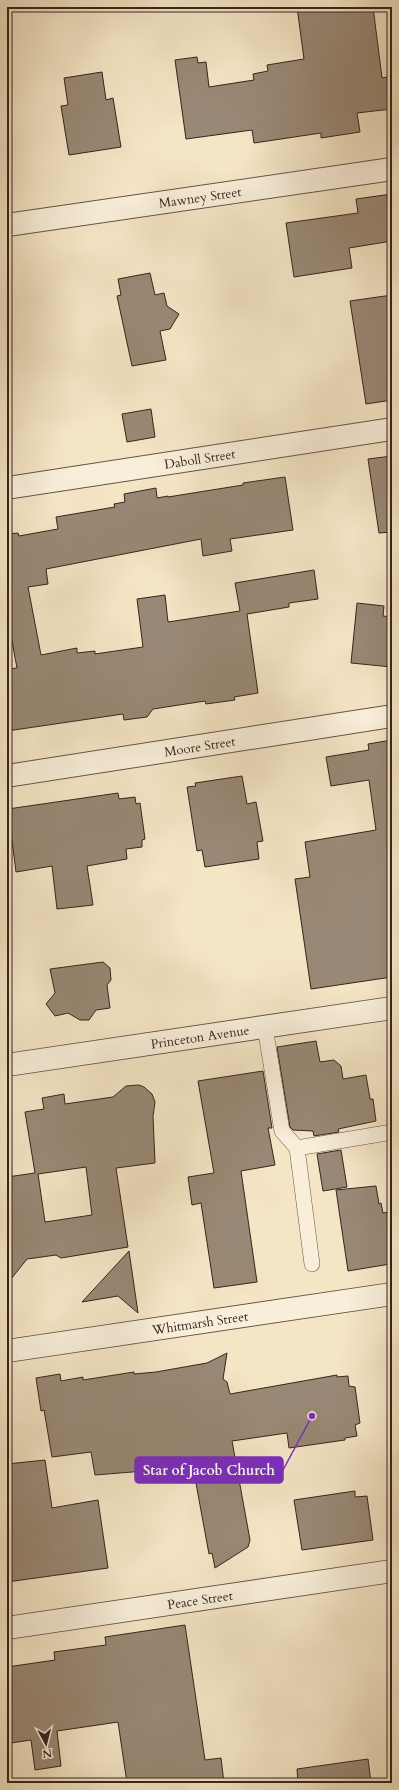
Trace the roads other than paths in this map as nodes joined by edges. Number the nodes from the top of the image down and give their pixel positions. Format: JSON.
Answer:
{"nodes":[{"id":1,"x":392,"y":169,"type":"edge"},
{"id":2,"x":7,"y":225,"type":"edge"},
{"id":3,"x":392,"y":429,"type":"edge"},
{"id":4,"x":7,"y":488,"type":"edge"},
{"id":5,"x":392,"y":716,"type":"edge"},
{"id":6,"x":7,"y":776,"type":"edge"},
{"id":7,"x":392,"y":1008,"type":"edge"},
{"id":8,"x":265,"y":1027,"type":"junction"},
{"id":9,"x":7,"y":1065,"type":"edge"},
{"id":10,"x":392,"y":1132,"type":"edge"},
{"id":11,"x":297,"y":1148,"type":"junction"},
{"id":12,"x":312,"y":1264,"type":"dead end"},
{"id":13,"x":392,"y":1294,"type":"edge"},
{"id":14,"x":7,"y":1351,"type":"edge"},
{"id":15,"x":392,"y":1571,"type":"edge"},
{"id":16,"x":7,"y":1628,"type":"edge"}],
"edges":[{"from":1,"to":2,"type":"street","name":"Mawney Street"},
{"from":3,"to":4,"type":"street","name":"Daboll Street"},
{"from":5,"to":6,"type":"street","name":"Moore Street"},
{"from":7,"to":8,"type":"street","name":"Princeton Avenue"},
{"from":8,"to":9,"type":"street","name":"Princeton Avenue"},
{"from":8,"to":11,"type":"lane"},
{"from":10,"to":11,"type":"lane"},
{"from":11,"to":12,"type":"lane"},
{"from":13,"to":14,"type":"street","name":"Whitmarsh Street"},
{"from":15,"to":16,"type":"street","name":"Peace Street"}]}
